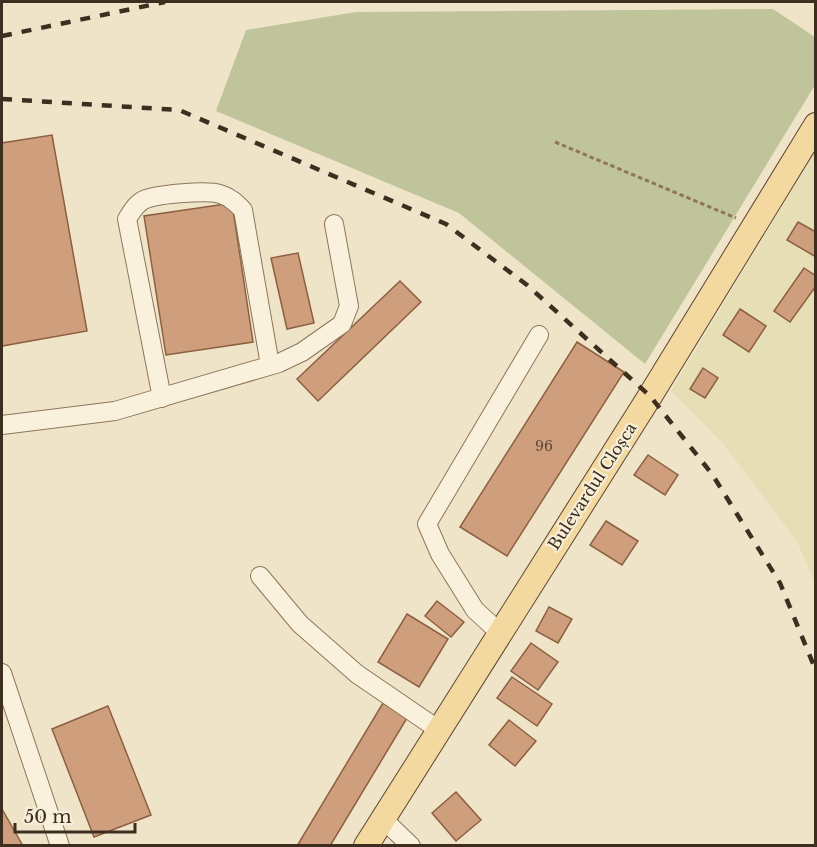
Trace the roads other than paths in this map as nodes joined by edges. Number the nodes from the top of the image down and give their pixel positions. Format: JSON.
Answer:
{"nodes":[{"id":1,"x":816,"y":126,"type":"edge"},
{"id":2,"x":334,"y":224,"type":"dead end"},
{"id":3,"x":539,"y":335,"type":"dead end"},
{"id":4,"x":270,"y":365,"type":"junction"},
{"id":5,"x":162,"y":398,"type":"junction"},
{"id":6,"x":2,"y":425,"type":"edge"},
{"id":7,"x":260,"y":576,"type":"dead end"},
{"id":8,"x":499,"y":632,"type":"junction"},
{"id":9,"x":2,"y":673,"type":"edge"},
{"id":10,"x":439,"y":730,"type":"junction"},
{"id":11,"x":383,"y":819,"type":"junction"},
{"id":12,"x":60,"y":846,"type":"edge"},
{"id":13,"x":366,"y":846,"type":"edge"},
{"id":14,"x":411,"y":846,"type":"edge"}],
"edges":[{"from":1,"to":8,"type":"main road","name":"Bulevardul Cloșca"},
{"from":2,"to":4,"type":"lane"},
{"from":3,"to":8,"type":"lane"},
{"from":4,"to":5,"type":"lane"},
{"from":4,"to":5,"type":"lane"},
{"from":5,"to":6,"type":"lane"},
{"from":7,"to":10,"type":"lane"},
{"from":8,"to":10,"type":"main road","name":"Bulevardul Cloșca"},
{"from":9,"to":12,"type":"lane"},
{"from":10,"to":11,"type":"main road","name":"Bulevardul Cloșca"},
{"from":11,"to":13,"type":"main road","name":"Bulevardul Cloșca"},
{"from":11,"to":14,"type":"lane"}]}
